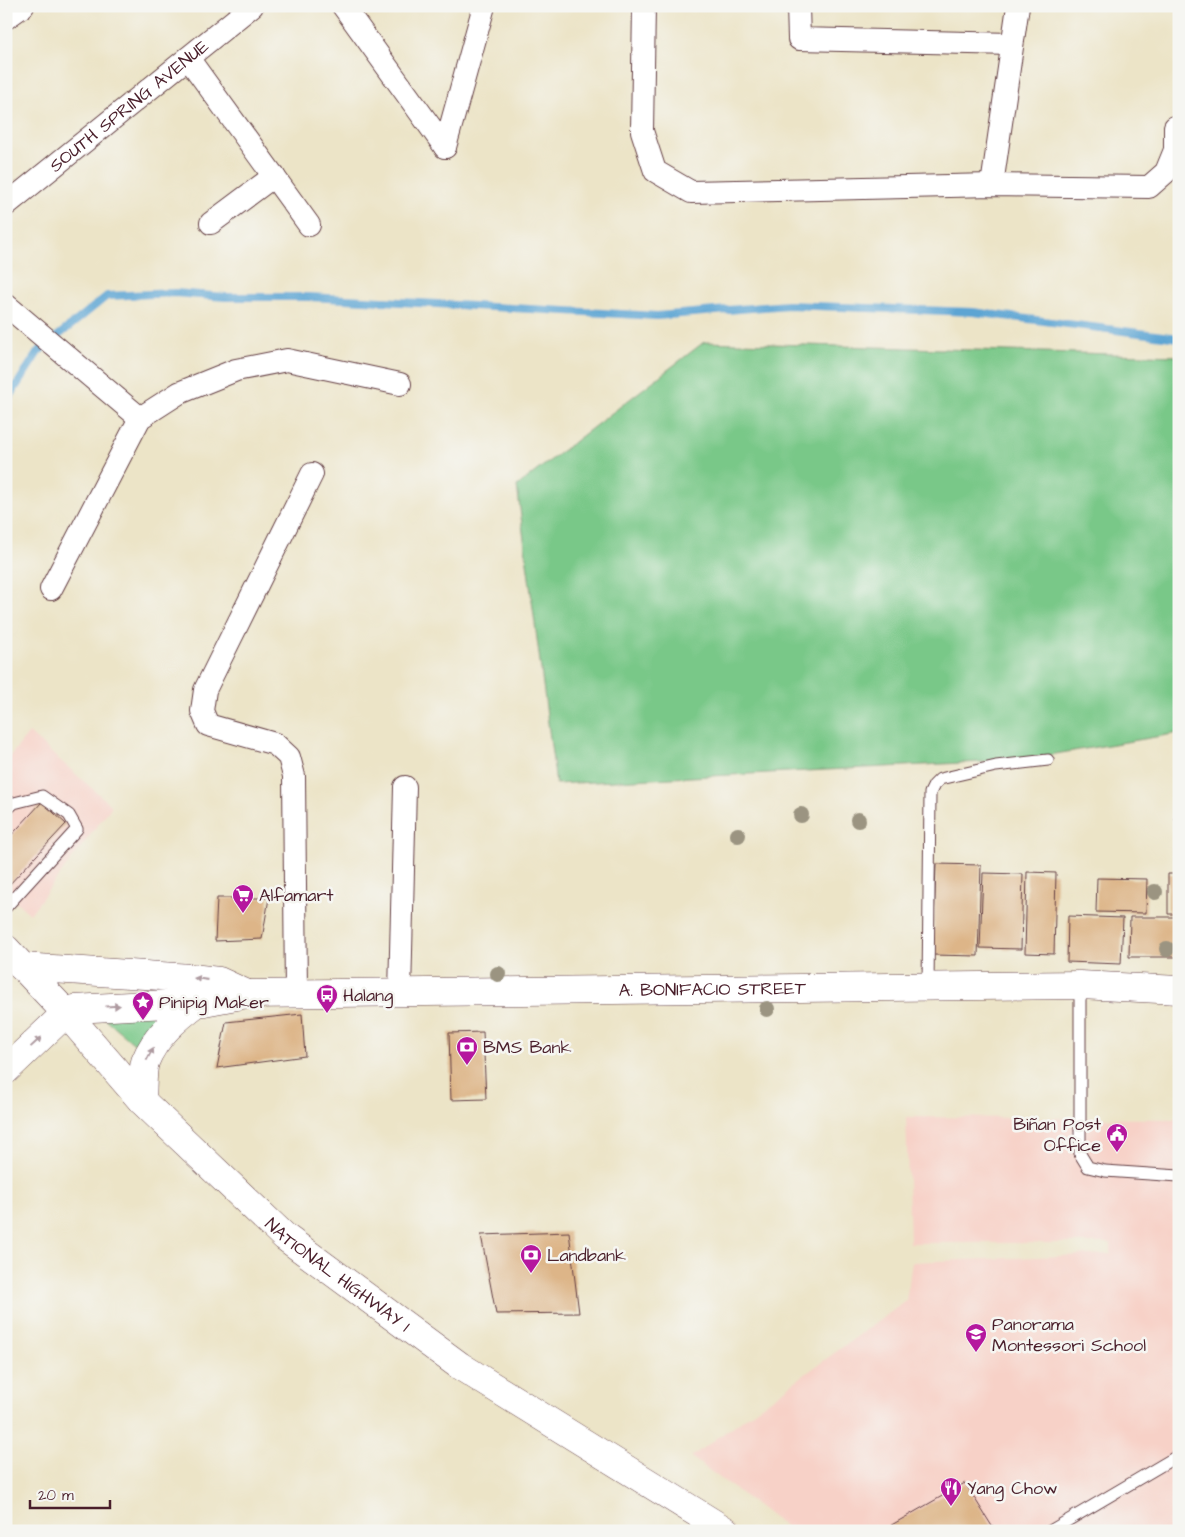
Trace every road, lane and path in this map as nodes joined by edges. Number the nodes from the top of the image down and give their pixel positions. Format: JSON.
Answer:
{"nodes":[{"id":1,"x":23,"y":6,"type":"edge"},
{"id":2,"x":252,"y":6,"type":"edge"},
{"id":3,"x":343,"y":6,"type":"edge"},
{"id":4,"x":484,"y":6,"type":"edge"},
{"id":5,"x":644,"y":6,"type":"edge"},
{"id":6,"x":798,"y":6,"type":"edge"},
{"id":7,"x":1018,"y":6,"type":"edge"},
{"id":8,"x":6,"y":18,"type":"edge"},
{"id":9,"x":1012,"y":44,"type":"junction"},
{"id":10,"x":188,"y":58,"type":"junction"},
{"id":11,"x":1177,"y":126,"type":"edge"},
{"id":12,"x":274,"y":176,"type":"junction"},
{"id":13,"x":992,"y":185,"type":"junction"},
{"id":14,"x":6,"y":205,"type":"edge"},
{"id":15,"x":211,"y":223,"type":"dead end"},
{"id":16,"x":309,"y":225,"type":"dead end"},
{"id":17,"x":6,"y":305,"type":"edge"},
{"id":18,"x":400,"y":384,"type":"dead end"},
{"id":19,"x":140,"y":418,"type":"junction"},
{"id":20,"x":312,"y":474,"type":"dead end"},
{"id":21,"x":51,"y":589,"type":"dead end"},
{"id":22,"x":1048,"y":760,"type":"dead end"},
{"id":23,"x":405,"y":787,"type":"dead end"},
{"id":24,"x":6,"y":810,"type":"edge"},
{"id":25,"x":6,"y":907,"type":"edge"},
{"id":26,"x":14,"y":958,"type":"edge"},
{"id":27,"x":1080,"y":985,"type":"junction"},
{"id":28,"x":928,"y":987,"type":"junction"},
{"id":29,"x":1179,"y":990,"type":"edge"},
{"id":30,"x":400,"y":993,"type":"junction"},
{"id":31,"x":247,"y":994,"type":"junction"},
{"id":32,"x":296,"y":994,"type":"junction"},
{"id":33,"x":198,"y":1002,"type":"junction"},
{"id":34,"x":66,"y":1013,"type":"junction"},
{"id":35,"x":6,"y":1070,"type":"edge"},
{"id":36,"x":142,"y":1101,"type":"junction"},
{"id":37,"x":1179,"y":1176,"type":"edge"},
{"id":38,"x":1179,"y":1455,"type":"edge"},
{"id":39,"x":726,"y":1531,"type":"edge"},
{"id":40,"x":1050,"y":1531,"type":"edge"}],
"edges":[{"from":1,"to":8,"type":"street"},
{"from":2,"to":10,"type":"street","name":"SOUTH SPRING AVENUE"},
{"from":3,"to":4,"type":"street"},
{"from":5,"to":13,"type":"street"},
{"from":6,"to":9,"type":"street"},
{"from":7,"to":9,"type":"street"},
{"from":9,"to":13,"type":"street"},
{"from":10,"to":12,"type":"street"},
{"from":10,"to":14,"type":"street","name":"SOUTH SPRING AVENUE"},
{"from":11,"to":13,"type":"street"},
{"from":12,"to":15,"type":"street"},
{"from":12,"to":16,"type":"street"},
{"from":17,"to":19,"type":"street"},
{"from":18,"to":19,"type":"street"},
{"from":19,"to":21,"type":"street"},
{"from":20,"to":32,"type":"street"},
{"from":22,"to":28,"type":"lane"},
{"from":23,"to":30,"type":"street"},
{"from":24,"to":25,"type":"lane"},
{"from":31,"to":26,"type":"main road","name":"A. BONIFACIO STREET","one_way":true},
{"from":26,"to":34,"type":"main road","name":"NATIONAL HIGHWAY 1"},
{"from":27,"to":28,"type":"main road","name":"A. BONIFACIO STREET"},
{"from":27,"to":29,"type":"main road","name":"A. BONIFACIO STREET"},
{"from":27,"to":37,"type":"lane"},
{"from":28,"to":30,"type":"main road","name":"A. BONIFACIO STREET"},
{"from":30,"to":32,"type":"main road","name":"A. BONIFACIO STREET"},
{"from":31,"to":32,"type":"main road","name":"A. BONIFACIO STREET"},
{"from":31,"to":33,"type":"main road","name":"A. BONIFACIO STREET"},
{"from":34,"to":33,"type":"main road","name":"A. BONIFACIO STREET","one_way":true},
{"from":36,"to":33,"type":"main road","one_way":true},
{"from":35,"to":34,"type":"main road","one_way":true},
{"from":34,"to":36,"type":"main road","name":"NATIONAL HIGHWAY 1"},
{"from":36,"to":39,"type":"main road","name":"NATIONAL HIGHWAY 1"},
{"from":38,"to":40,"type":"lane"}]}
